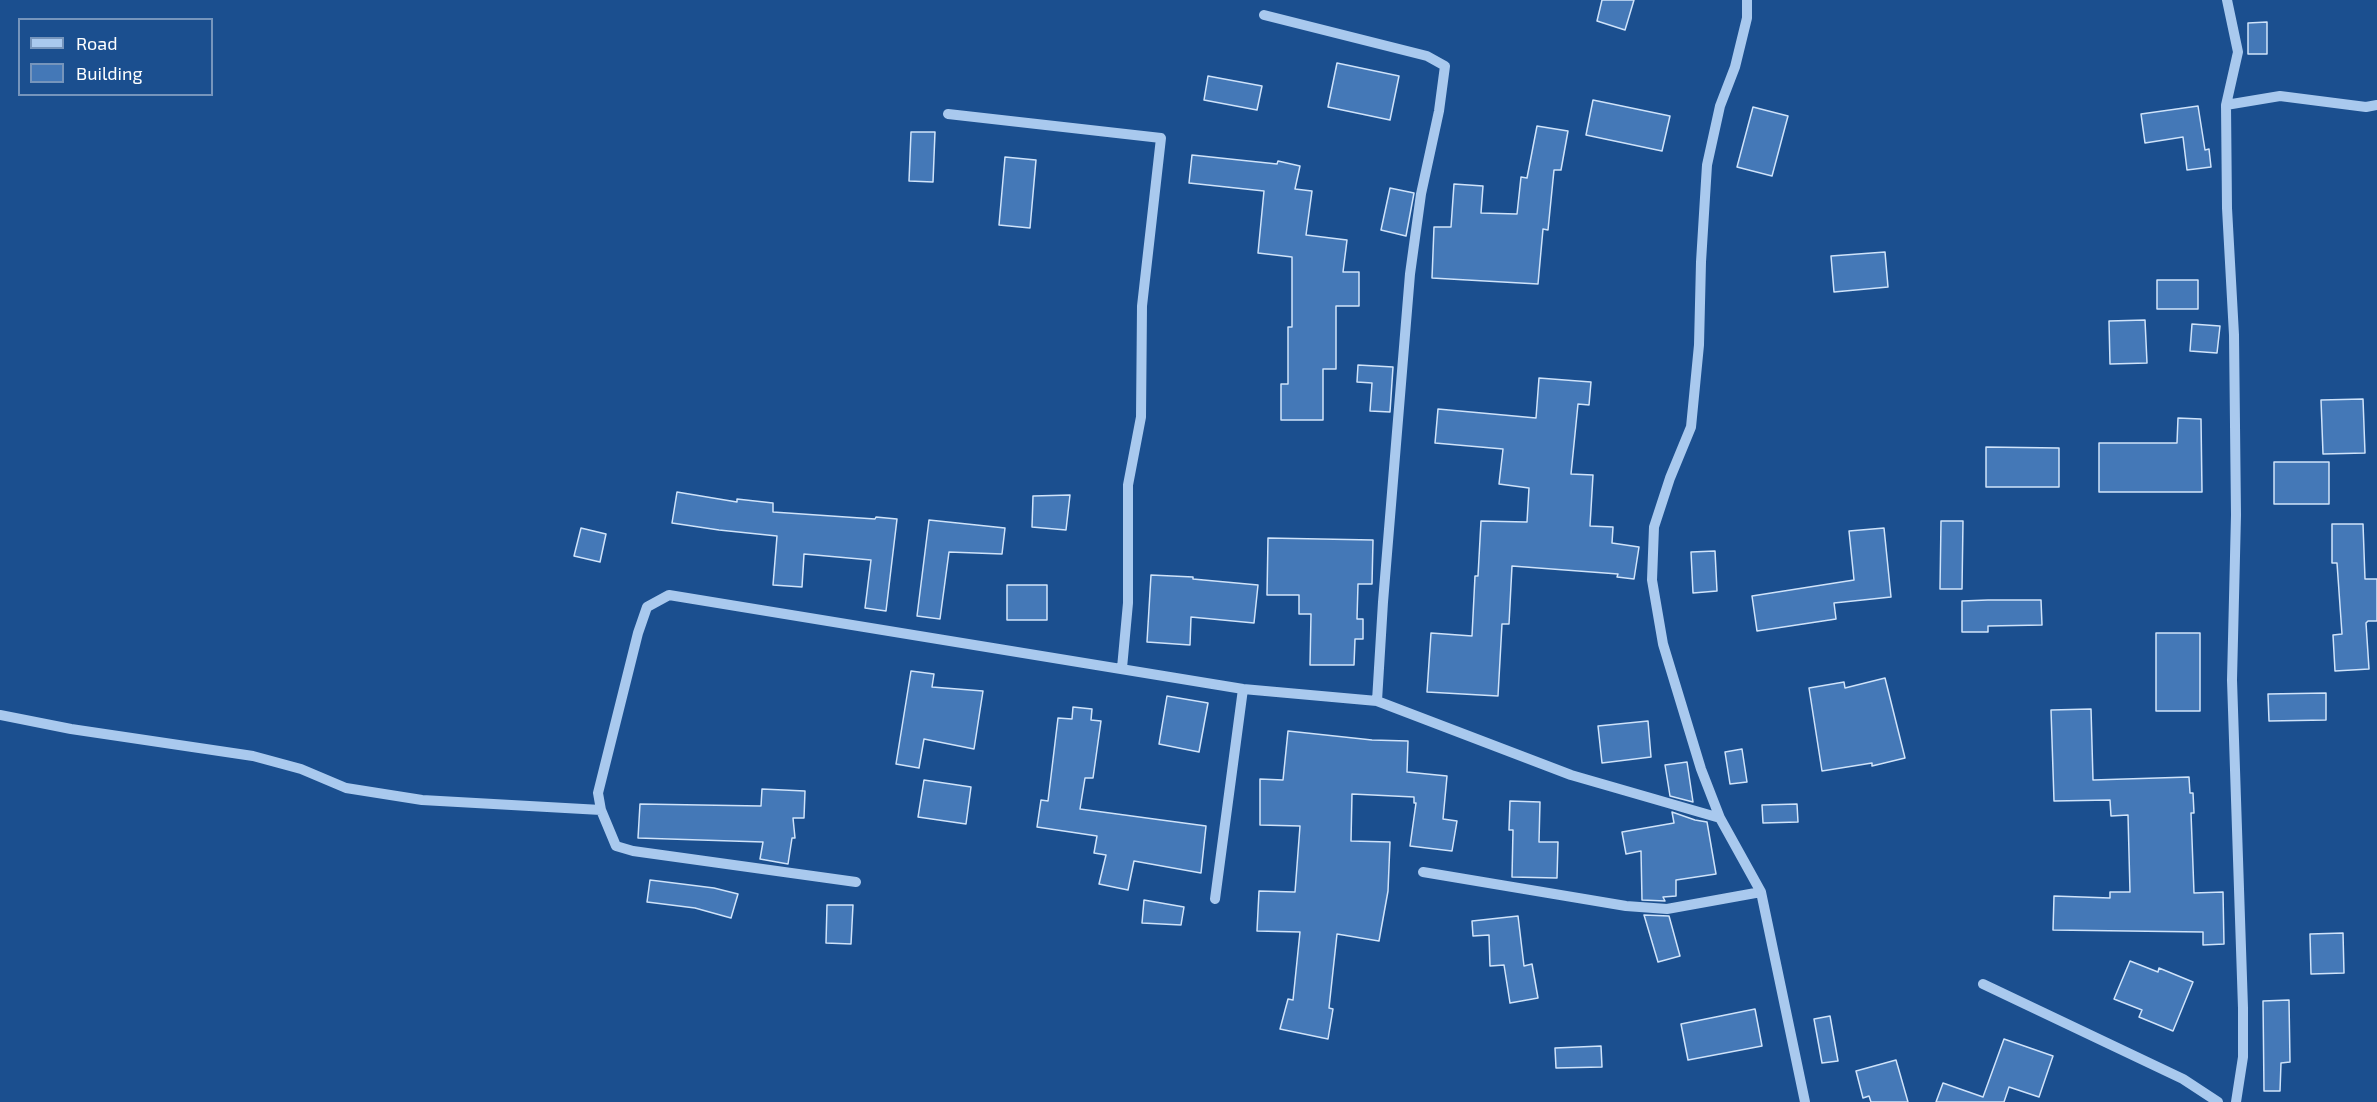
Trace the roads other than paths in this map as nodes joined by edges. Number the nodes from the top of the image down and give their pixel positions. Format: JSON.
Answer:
{"nodes":[{"id":1,"x":1748,"y":0,"type":"edge"},
{"id":2,"x":2227,"y":0,"type":"edge"},
{"id":3,"x":1263,"y":15,"type":"dead end"},
{"id":4,"x":2226,"y":105,"type":"junction"},
{"id":5,"x":2377,"y":105,"type":"edge"},
{"id":6,"x":948,"y":114,"type":"dead end"},
{"id":7,"x":1122,"y":668,"type":"junction"},
{"id":8,"x":1243,"y":689,"type":"junction"},
{"id":9,"x":1377,"y":701,"type":"junction"},
{"id":10,"x":0,"y":715,"type":"edge"},
{"id":11,"x":601,"y":810,"type":"junction"},
{"id":12,"x":1720,"y":818,"type":"junction"},
{"id":13,"x":1423,"y":872,"type":"dead end"},
{"id":14,"x":856,"y":882,"type":"dead end"},
{"id":15,"x":1761,"y":892,"type":"junction"},
{"id":16,"x":1215,"y":898,"type":"dead end"},
{"id":17,"x":1983,"y":984,"type":"dead end"},
{"id":18,"x":1805,"y":1102,"type":"edge"},
{"id":19,"x":2218,"y":1102,"type":"edge"},
{"id":20,"x":2236,"y":1102,"type":"edge"}],
"edges":[{"from":1,"to":12,"type":"street"},
{"from":2,"to":4,"type":"street"},
{"from":3,"to":9,"type":"street"},
{"from":4,"to":5,"type":"street"},
{"from":4,"to":20,"type":"street"},
{"from":6,"to":7,"type":"street"},
{"from":7,"to":8,"type":"street"},
{"from":7,"to":11,"type":"street"},
{"from":8,"to":9,"type":"street"},
{"from":8,"to":16,"type":"street"},
{"from":9,"to":12,"type":"street"},
{"from":10,"to":11,"type":"street"},
{"from":11,"to":14,"type":"street"},
{"from":12,"to":15,"type":"street"},
{"from":13,"to":15,"type":"street"},
{"from":15,"to":18,"type":"street"},
{"from":17,"to":19,"type":"street"}]}
